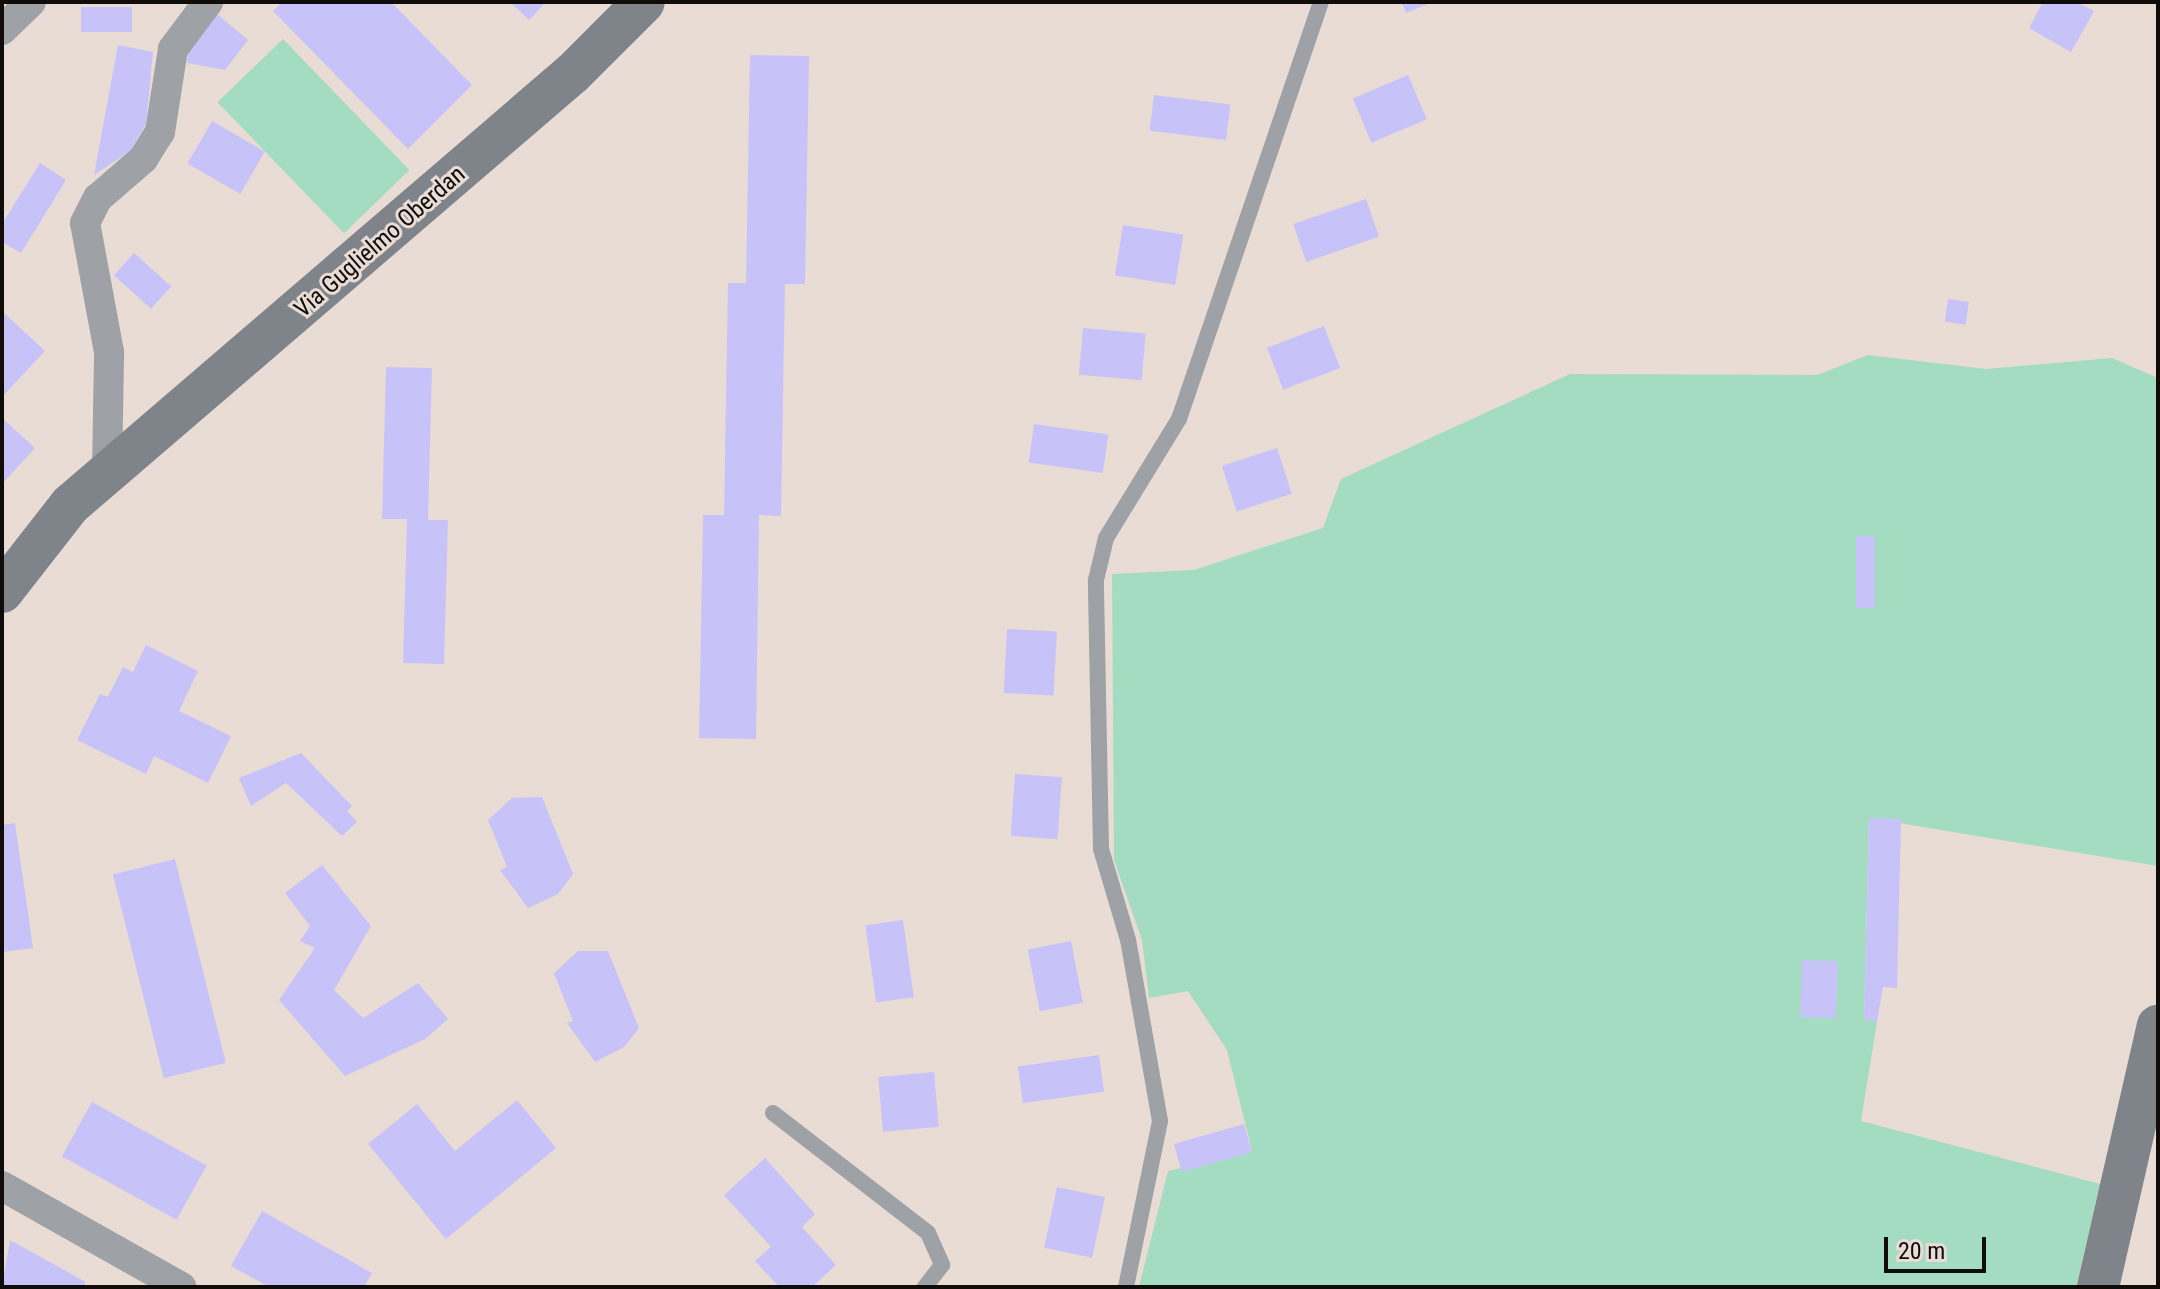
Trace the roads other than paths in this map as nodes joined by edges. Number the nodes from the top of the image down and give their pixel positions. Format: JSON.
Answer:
{"nodes":[{"id":1,"x":31,"y":2,"type":"edge"},
{"id":2,"x":208,"y":2,"type":"edge"},
{"id":3,"x":644,"y":2,"type":"edge"},
{"id":4,"x":1321,"y":2,"type":"edge"},
{"id":5,"x":2,"y":30,"type":"edge"},
{"id":6,"x":107,"y":472,"type":"junction"},
{"id":7,"x":2,"y":592,"type":"edge"},
{"id":8,"x":2158,"y":1026,"type":"edge"},
{"id":9,"x":773,"y":1113,"type":"dead end"},
{"id":10,"x":2,"y":1186,"type":"edge"},
{"id":11,"x":181,"y":1287,"type":"edge"},
{"id":12,"x":925,"y":1287,"type":"edge"},
{"id":13,"x":1126,"y":1287,"type":"edge"},
{"id":14,"x":2098,"y":1287,"type":"edge"}],
"edges":[{"from":1,"to":5,"type":"street"},
{"from":2,"to":6,"type":"street"},
{"from":3,"to":6,"type":"street","name":"Via Guglielmo Oberdan"},
{"from":4,"to":13,"type":"lane"},
{"from":6,"to":7,"type":"street","name":"Via Guglielmo Oberdan"},
{"from":8,"to":14,"type":"street"},
{"from":9,"to":12,"type":"lane"},
{"from":10,"to":11,"type":"street"}]}
